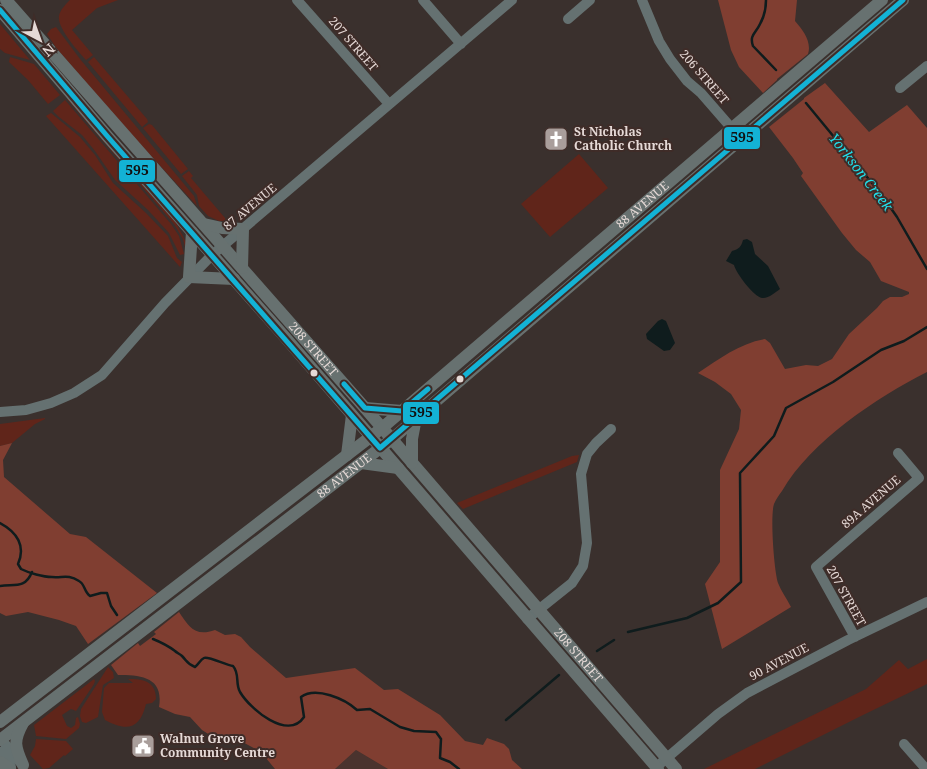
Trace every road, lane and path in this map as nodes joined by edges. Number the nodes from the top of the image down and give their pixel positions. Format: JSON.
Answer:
{"nodes":[{"id":1,"x":6,"y":0,"type":"edge"},
{"id":2,"x":298,"y":0,"type":"edge"},
{"id":3,"x":422,"y":0,"type":"edge"},
{"id":4,"x":512,"y":0,"type":"edge"},
{"id":5,"x":590,"y":0,"type":"edge"},
{"id":6,"x":642,"y":0,"type":"edge"},
{"id":7,"x":904,"y":0,"type":"edge"},
{"id":8,"x":879,"y":2,"type":"edge"},
{"id":9,"x":0,"y":10,"type":"edge"},
{"id":10,"x":886,"y":15,"type":"junction"},
{"id":11,"x":568,"y":19,"type":"dead end"},
{"id":12,"x":461,"y":44,"type":"junction"},
{"id":13,"x":927,"y":66,"type":"edge"},
{"id":14,"x":900,"y":88,"type":"dead end"},
{"id":15,"x":389,"y":104,"type":"junction"},
{"id":16,"x":731,"y":128,"type":"junction"},
{"id":17,"x":741,"y":139,"type":"junction"},
{"id":18,"x":687,"y":166,"type":"junction"},
{"id":19,"x":204,"y":224,"type":"junction"},
{"id":20,"x":641,"y":226,"type":"junction"},
{"id":21,"x":243,"y":229,"type":"junction"},
{"id":22,"x":192,"y":232,"type":"junction"},
{"id":23,"x":223,"y":245,"type":"junction"},
{"id":24,"x":212,"y":255,"type":"junction"},
{"id":25,"x":242,"y":268,"type":"junction"},
{"id":26,"x":190,"y":277,"type":"junction"},
{"id":27,"x":234,"y":279,"type":"junction"},
{"id":28,"x":365,"y":408,"type":"junction"},
{"id":29,"x":402,"y":411,"type":"junction"},
{"id":30,"x":0,"y":412,"type":"edge"},
{"id":31,"x":352,"y":415,"type":"junction"},
{"id":32,"x":416,"y":418,"type":"junction"},
{"id":33,"x":382,"y":428,"type":"junction"},
{"id":34,"x":611,"y":429,"type":"dead end"},
{"id":35,"x":371,"y":437,"type":"junction"},
{"id":36,"x":392,"y":439,"type":"junction"},
{"id":37,"x":380,"y":448,"type":"junction"},
{"id":38,"x":898,"y":453,"type":"dead end"},
{"id":39,"x":348,"y":454,"type":"junction"},
{"id":40,"x":412,"y":462,"type":"junction"},
{"id":41,"x":361,"y":464,"type":"junction"},
{"id":42,"x":398,"y":468,"type":"junction"},
{"id":43,"x":816,"y":567,"type":"joint"},
{"id":44,"x":927,"y":602,"type":"edge"},
{"id":45,"x":539,"y":609,"type":"junction"},
{"id":46,"x":528,"y":619,"type":"junction"},
{"id":47,"x":855,"y":636,"type":"junction"},
{"id":48,"x":15,"y":710,"type":"junction"},
{"id":49,"x":0,"y":713,"type":"edge"},
{"id":50,"x":25,"y":720,"type":"junction"},
{"id":51,"x":0,"y":722,"type":"edge"},
{"id":52,"x":0,"y":742,"type":"edge"},
{"id":53,"x":904,"y":744,"type":"dead end"},
{"id":54,"x":666,"y":758,"type":"junction"},
{"id":55,"x":0,"y":762,"type":"edge"},
{"id":56,"x":18,"y":768,"type":"edge"},
{"id":57,"x":657,"y":768,"type":"edge"},
{"id":58,"x":676,"y":769,"type":"edge"},
{"id":59,"x":926,"y":769,"type":"edge"}],
"edges":[{"from":1,"to":19,"type":"main road","name":"208 STREET"},
{"from":2,"to":15,"type":"street","name":"207 STREET"},
{"from":3,"to":12,"type":"street"},
{"from":4,"to":12,"type":"street","name":"87 AVENUE"},
{"from":5,"to":11,"type":"street"},
{"from":6,"to":16,"type":"street","name":"206 STREET"},
{"from":7,"to":10,"type":"main road","name":"88 AVENUE"},
{"from":8,"to":10,"type":"main road"},
{"from":8,"to":16,"type":"main road","name":"88 AVENUE"},
{"from":9,"to":22,"type":"main road","name":"208 STREET"},
{"from":10,"to":17,"type":"main road","name":"88 AVENUE"},
{"from":12,"to":15,"type":"street","name":"87 AVENUE"},
{"from":13,"to":14,"type":"street"},
{"from":15,"to":21,"type":"street","name":"87 AVENUE"},
{"from":16,"to":17,"type":"street","name":"206 STREET"},
{"from":16,"to":18,"type":"main road","name":"88 AVENUE"},
{"from":17,"to":20,"type":"main road","name":"88 AVENUE"},
{"from":18,"to":20,"type":"main road"},
{"from":18,"to":29,"type":"main road","name":"88 AVENUE"},
{"from":19,"to":21,"type":"main road"},
{"from":19,"to":23,"type":"main road","name":"208 STREET"},
{"from":20,"to":32,"type":"main road","name":"88 AVENUE"},
{"from":21,"to":23,"type":"street","name":"87 AVENUE"},
{"from":21,"to":25,"type":"main road"},
{"from":22,"to":24,"type":"main road","name":"208 STREET"},
{"from":22,"to":26,"type":"main road"},
{"from":23,"to":24,"type":"street","name":"87 AVENUE"},
{"from":23,"to":25,"type":"main road","name":"208 STREET"},
{"from":24,"to":26,"type":"street","name":"87 AVENUE"},
{"from":24,"to":27,"type":"main road","name":"208 STREET"},
{"from":25,"to":28,"type":"main road","name":"208 STREET"},
{"from":26,"to":27,"type":"main road"},
{"from":26,"to":30,"type":"street","name":"87 AVENUE"},
{"from":27,"to":31,"type":"main road","name":"208 STREET"},
{"from":28,"to":29,"type":"main road"},
{"from":28,"to":33,"type":"main road","name":"208 STREET"},
{"from":29,"to":33,"type":"main road","name":"88 AVENUE"},
{"from":31,"to":35,"type":"main road","name":"208 STREET"},
{"from":31,"to":39,"type":"main road"},
{"from":32,"to":36,"type":"main road","name":"88 AVENUE"},
{"from":32,"to":40,"type":"main road"},
{"from":33,"to":35,"type":"main road","name":"88 AVENUE"},
{"from":33,"to":36,"type":"main road","name":"208 STREET"},
{"from":34,"to":45,"type":"street"},
{"from":35,"to":37,"type":"main road","name":"208 STREET"},
{"from":35,"to":39,"type":"main road","name":"88 AVENUE"},
{"from":36,"to":37,"type":"main road","name":"88 AVENUE"},
{"from":36,"to":40,"type":"main road","name":"208 STREET"},
{"from":37,"to":41,"type":"main road","name":"88 AVENUE"},
{"from":37,"to":42,"type":"main road","name":"208 STREET"},
{"from":38,"to":43,"type":"street","name":"89A AVENUE"},
{"from":39,"to":48,"type":"main road","name":"88 AVENUE"},
{"from":40,"to":45,"type":"main road","name":"208 STREET"},
{"from":41,"to":42,"type":"main road"},
{"from":41,"to":50,"type":"main road","name":"88 AVENUE"},
{"from":42,"to":46,"type":"main road","name":"208 STREET"},
{"from":43,"to":47,"type":"street","name":"207 STREET"},
{"from":44,"to":47,"type":"street","name":"90 AVENUE"},
{"from":45,"to":46,"type":"street"},
{"from":45,"to":54,"type":"main road","name":"208 STREET"},
{"from":46,"to":57,"type":"main road","name":"208 STREET"},
{"from":47,"to":54,"type":"street","name":"90 AVENUE"},
{"from":48,"to":49,"type":"main road"},
{"from":48,"to":51,"type":"main road","name":"88 AVENUE"},
{"from":50,"to":52,"type":"main road","name":"88 AVENUE"},
{"from":50,"to":56,"type":"main road"},
{"from":52,"to":56,"type":"street"},
{"from":53,"to":59,"type":"street"},
{"from":54,"to":57,"type":"street","name":"90 AVENUE"},
{"from":54,"to":58,"type":"main road","name":"208 STREET"},
{"from":55,"to":56,"type":"main road"}]}
